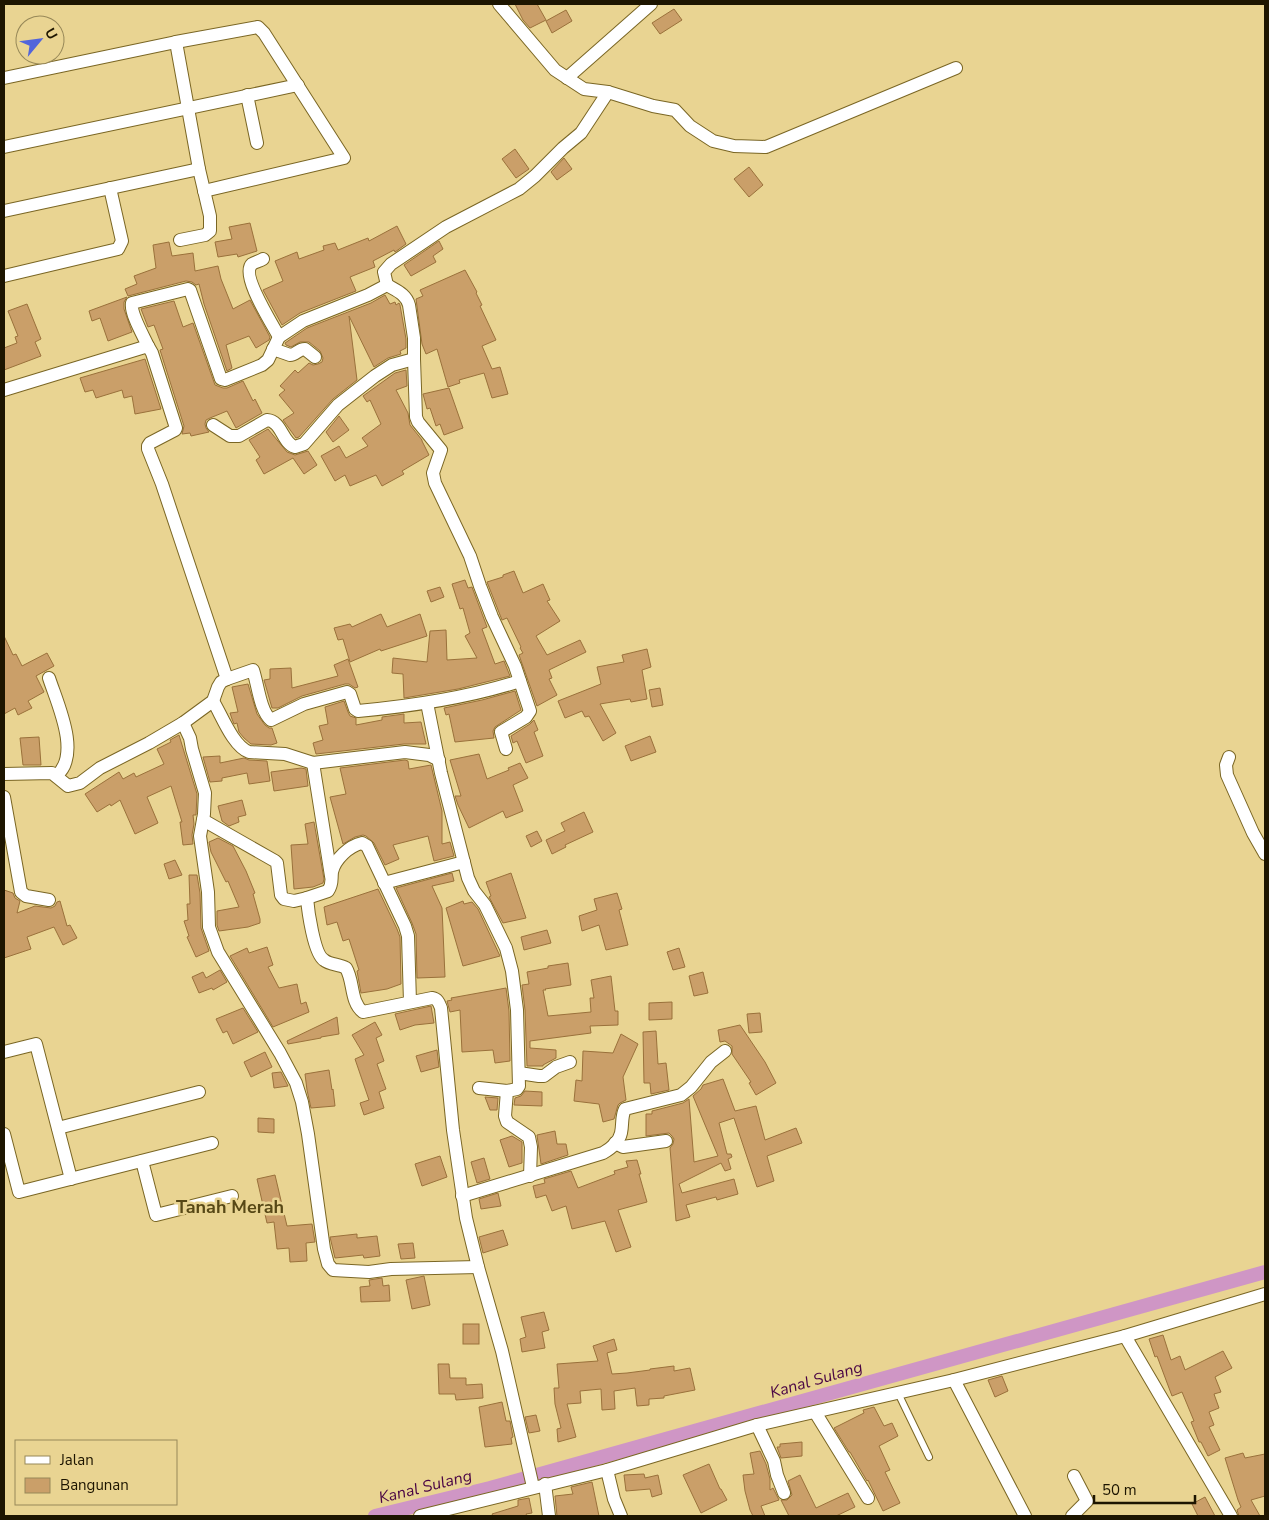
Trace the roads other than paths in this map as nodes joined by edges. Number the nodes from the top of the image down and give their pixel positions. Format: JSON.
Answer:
{"nodes":[{"id":1,"x":499,"y":4,"type":"edge"},
{"id":2,"x":651,"y":4,"type":"edge"},
{"id":3,"x":176,"y":42,"type":"junction"},
{"id":4,"x":956,"y":68,"type":"dead end"},
{"id":5,"x":4,"y":78,"type":"edge"},
{"id":6,"x":567,"y":78,"type":"junction"},
{"id":7,"x":298,"y":85,"type":"junction"},
{"id":8,"x":608,"y":92,"type":"junction"},
{"id":9,"x":247,"y":95,"type":"junction"},
{"id":10,"x":188,"y":107,"type":"junction"},
{"id":11,"x":257,"y":143,"type":"dead end"},
{"id":12,"x":4,"y":147,"type":"edge"},
{"id":13,"x":199,"y":169,"type":"junction"},
{"id":14,"x":110,"y":188,"type":"junction"},
{"id":15,"x":204,"y":190,"type":"junction"},
{"id":16,"x":4,"y":211,"type":"edge"},
{"id":17,"x":180,"y":240,"type":"dead end"},
{"id":18,"x":263,"y":260,"type":"dead end"},
{"id":19,"x":4,"y":276,"type":"edge"},
{"id":20,"x":387,"y":285,"type":"junction"},
{"id":21,"x":279,"y":337,"type":"junction"},
{"id":22,"x":148,"y":346,"type":"junction"},
{"id":23,"x":273,"y":350,"type":"junction"},
{"id":24,"x":315,"y":358,"type":"dead end"},
{"id":25,"x":414,"y":359,"type":"junction"},
{"id":26,"x":4,"y":390,"type":"edge"},
{"id":27,"x":213,"y":425,"type":"dead end"},
{"id":28,"x":49,"y":678,"type":"dead end"},
{"id":29,"x":227,"y":679,"type":"junction"},
{"id":30,"x":520,"y":681,"type":"junction"},
{"id":31,"x":214,"y":701,"type":"junction"},
{"id":32,"x":427,"y":703,"type":"junction"},
{"id":33,"x":184,"y":723,"type":"junction"},
{"id":34,"x":506,"y":749,"type":"dead end"},
{"id":35,"x":1229,"y":757,"type":"dead end"},
{"id":36,"x":439,"y":760,"type":"junction"},
{"id":37,"x":313,"y":763,"type":"junction"},
{"id":38,"x":4,"y":774,"type":"edge"},
{"id":39,"x":56,"y":776,"type":"junction"},
{"id":40,"x":4,"y":797,"type":"edge"},
{"id":41,"x":203,"y":820,"type":"junction"},
{"id":42,"x":1265,"y":854,"type":"edge"},
{"id":43,"x":464,"y":862,"type":"junction"},
{"id":44,"x":332,"y":877,"type":"junction"},
{"id":45,"x":384,"y":883,"type":"junction"},
{"id":46,"x":307,"y":898,"type":"junction"},
{"id":47,"x":49,"y":900,"type":"dead end"},
{"id":48,"x":410,"y":1002,"type":"junction"},
{"id":49,"x":725,"y":1051,"type":"dead end"},
{"id":50,"x":4,"y":1052,"type":"edge"},
{"id":51,"x":570,"y":1062,"type":"dead end"},
{"id":52,"x":518,"y":1073,"type":"junction"},
{"id":53,"x":479,"y":1088,"type":"dead end"},
{"id":54,"x":507,"y":1091,"type":"junction"},
{"id":55,"x":199,"y":1092,"type":"dead end"},
{"id":56,"x":58,"y":1128,"type":"junction"},
{"id":57,"x":4,"y":1134,"type":"edge"},
{"id":58,"x":666,"y":1141,"type":"dead end"},
{"id":59,"x":212,"y":1143,"type":"dead end"},
{"id":60,"x":615,"y":1143,"type":"junction"},
{"id":61,"x":142,"y":1161,"type":"junction"},
{"id":62,"x":530,"y":1176,"type":"junction"},
{"id":63,"x":71,"y":1179,"type":"junction"},
{"id":64,"x":232,"y":1196,"type":"dead end"},
{"id":65,"x":462,"y":1196,"type":"junction"},
{"id":66,"x":478,"y":1267,"type":"junction"},
{"id":67,"x":1265,"y":1294,"type":"edge"},
{"id":68,"x":1125,"y":1336,"type":"junction"},
{"id":69,"x":954,"y":1380,"type":"junction"},
{"id":70,"x":898,"y":1392,"type":"junction"},
{"id":71,"x":815,"y":1412,"type":"junction"},
{"id":72,"x":757,"y":1425,"type":"junction"},
{"id":73,"x":929,"y":1457,"type":"dead end"},
{"id":74,"x":607,"y":1470,"type":"junction"},
{"id":75,"x":1074,"y":1476,"type":"dead end"},
{"id":76,"x":537,"y":1484,"type":"junction"},
{"id":77,"x":784,"y":1493,"type":"dead end"},
{"id":78,"x":868,"y":1498,"type":"dead end"},
{"id":79,"x":420,"y":1516,"type":"edge"},
{"id":80,"x":550,"y":1516,"type":"edge"},
{"id":81,"x":621,"y":1516,"type":"edge"},
{"id":82,"x":1025,"y":1516,"type":"edge"},
{"id":83,"x":1072,"y":1516,"type":"edge"},
{"id":84,"x":1231,"y":1516,"type":"edge"}],
"edges":[{"from":1,"to":6,"type":"street"},
{"from":2,"to":6,"type":"street"},
{"from":3,"to":5,"type":"street"},
{"from":3,"to":7,"type":"street"},
{"from":3,"to":10,"type":"street"},
{"from":4,"to":8,"type":"street"},
{"from":6,"to":8,"type":"street"},
{"from":7,"to":9,"type":"street"},
{"from":7,"to":15,"type":"street"},
{"from":8,"to":20,"type":"street"},
{"from":9,"to":10,"type":"street"},
{"from":9,"to":11,"type":"street"},
{"from":10,"to":12,"type":"street"},
{"from":10,"to":13,"type":"street"},
{"from":13,"to":14,"type":"street"},
{"from":13,"to":15,"type":"street"},
{"from":14,"to":16,"type":"street"},
{"from":14,"to":19,"type":"street"},
{"from":15,"to":17,"type":"street"},
{"from":18,"to":21,"type":"street"},
{"from":20,"to":21,"type":"street"},
{"from":20,"to":25,"type":"street"},
{"from":21,"to":23,"type":"street"},
{"from":22,"to":23,"type":"street"},
{"from":22,"to":26,"type":"street"},
{"from":22,"to":29,"type":"street"},
{"from":23,"to":24,"type":"street"},
{"from":25,"to":27,"type":"street"},
{"from":25,"to":30,"type":"street"},
{"from":28,"to":39,"type":"street"},
{"from":29,"to":31,"type":"street"},
{"from":29,"to":32,"type":"street"},
{"from":30,"to":32,"type":"street"},
{"from":30,"to":34,"type":"street"},
{"from":31,"to":33,"type":"street"},
{"from":31,"to":37,"type":"street"},
{"from":32,"to":36,"type":"street"},
{"from":33,"to":39,"type":"street"},
{"from":33,"to":41,"type":"street"},
{"from":35,"to":42,"type":"street"},
{"from":36,"to":37,"type":"street"},
{"from":36,"to":43,"type":"street"},
{"from":37,"to":44,"type":"street"},
{"from":38,"to":39,"type":"street"},
{"from":40,"to":47,"type":"street"},
{"from":41,"to":46,"type":"street"},
{"from":41,"to":66,"type":"street"},
{"from":43,"to":45,"type":"street"},
{"from":43,"to":52,"type":"street"},
{"from":44,"to":45,"type":"street"},
{"from":44,"to":46,"type":"street"},
{"from":45,"to":48,"type":"street"},
{"from":46,"to":48,"type":"street"},
{"from":48,"to":65,"type":"street"},
{"from":49,"to":60,"type":"street"},
{"from":50,"to":56,"type":"street"},
{"from":51,"to":52,"type":"street"},
{"from":52,"to":54,"type":"street"},
{"from":53,"to":54,"type":"street"},
{"from":54,"to":62,"type":"street"},
{"from":55,"to":56,"type":"street"},
{"from":56,"to":63,"type":"street"},
{"from":57,"to":63,"type":"street"},
{"from":58,"to":60,"type":"street"},
{"from":59,"to":61,"type":"street"},
{"from":60,"to":62,"type":"street"},
{"from":61,"to":63,"type":"street"},
{"from":61,"to":64,"type":"street"},
{"from":62,"to":65,"type":"street"},
{"from":65,"to":66,"type":"street"},
{"from":66,"to":76,"type":"street"},
{"from":67,"to":68,"type":"street"},
{"from":68,"to":69,"type":"street"},
{"from":68,"to":84,"type":"street"},
{"from":69,"to":70,"type":"street"},
{"from":69,"to":82,"type":"street"},
{"from":70,"to":71,"type":"street"},
{"from":70,"to":73,"type":"lane"},
{"from":71,"to":72,"type":"street"},
{"from":71,"to":78,"type":"street"},
{"from":72,"to":74,"type":"street"},
{"from":72,"to":77,"type":"street"},
{"from":74,"to":76,"type":"street"},
{"from":74,"to":81,"type":"street"},
{"from":75,"to":83,"type":"street"},
{"from":76,"to":79,"type":"street"},
{"from":76,"to":80,"type":"street"}]}
